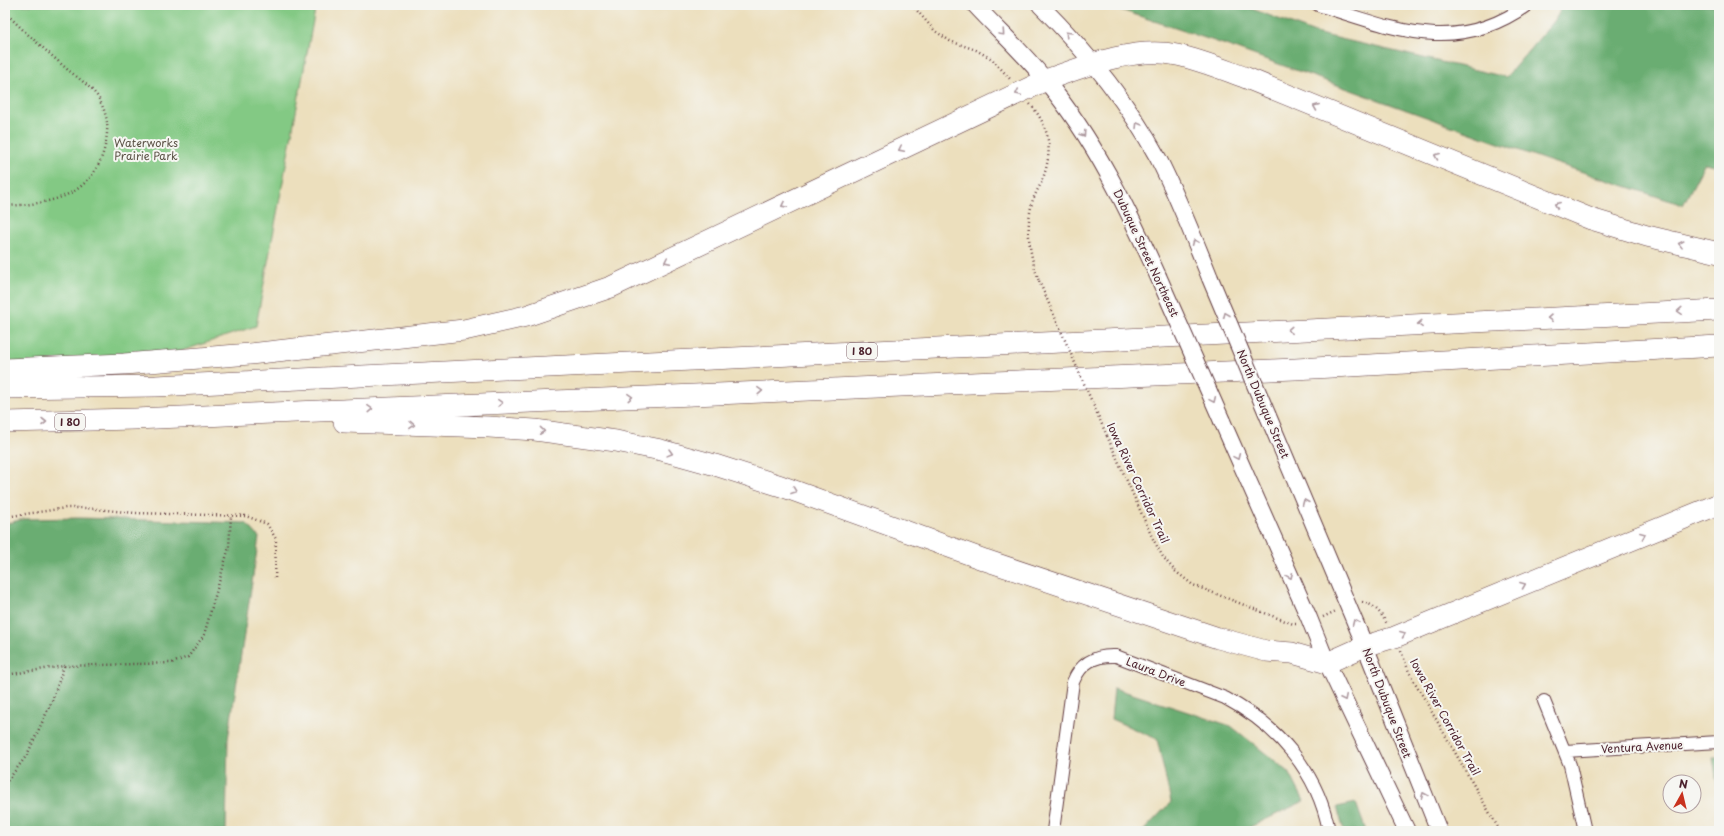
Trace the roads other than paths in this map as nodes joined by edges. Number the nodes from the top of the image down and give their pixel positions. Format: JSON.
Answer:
{"nodes":[{"id":1,"x":975,"y":5,"type":"edge"},
{"id":2,"x":1040,"y":5,"type":"edge"},
{"id":3,"x":1318,"y":5,"type":"edge"},
{"id":4,"x":1527,"y":5,"type":"edge"},
{"id":5,"x":1094,"y":63,"type":"junction"},
{"id":6,"x":1046,"y":80,"type":"junction"},
{"id":7,"x":1719,"y":253,"type":"edge"},
{"id":8,"x":1719,"y":310,"type":"edge"},
{"id":9,"x":1719,"y":346,"type":"edge"},
{"id":10,"x":5,"y":369,"type":"edge"},
{"id":11,"x":5,"y":388,"type":"edge"},
{"id":12,"x":135,"y":419,"type":"junction"},
{"id":13,"x":5,"y":422,"type":"edge"},
{"id":14,"x":1719,"y":504,"type":"edge"},
{"id":15,"x":1365,"y":646,"type":"junction"},
{"id":16,"x":1327,"y":663,"type":"junction"},
{"id":17,"x":1544,"y":701,"type":"dead end"},
{"id":18,"x":1719,"y":742,"type":"edge"},
{"id":19,"x":1565,"y":751,"type":"junction"},
{"id":20,"x":1053,"y":831,"type":"edge"},
{"id":21,"x":1329,"y":831,"type":"edge"},
{"id":22,"x":1407,"y":831,"type":"edge"},
{"id":23,"x":1439,"y":831,"type":"edge"},
{"id":24,"x":1585,"y":831,"type":"edge"}],
"edges":[{"from":1,"to":6,"type":"main road","name":"Dubuque Street Northeast","one_way":true},
{"from":5,"to":2,"type":"main road","name":"North Dubuque Street","one_way":true},
{"from":3,"to":4,"type":"street"},
{"from":5,"to":6,"type":"highway"},
{"from":7,"to":5,"type":"highway","one_way":true},
{"from":15,"to":5,"type":"main road","name":"North Dubuque Street","one_way":true,"bridge":true},
{"from":6,"to":10,"type":"highway","one_way":true},
{"from":6,"to":16,"type":"main road","name":"Dubuque Street Northeast","one_way":true,"bridge":true},
{"from":8,"to":11,"type":"highway","number":"I 80","one_way":true},
{"from":12,"to":9,"type":"highway","number":"I 80","one_way":true},
{"from":13,"to":12,"type":"highway","number":"I 80","one_way":true},
{"from":12,"to":16,"type":"highway","one_way":true},
{"from":15,"to":14,"type":"highway","one_way":true},
{"from":15,"to":16,"type":"highway"},
{"from":23,"to":15,"type":"main road","name":"North Dubuque Street","one_way":true},
{"from":16,"to":22,"type":"main road","one_way":true},
{"from":17,"to":19,"type":"street"},
{"from":18,"to":19,"type":"street","name":"Ventura Avenue"},
{"from":19,"to":24,"type":"street"},
{"from":20,"to":21,"type":"street","name":"Laura Drive"}]}
